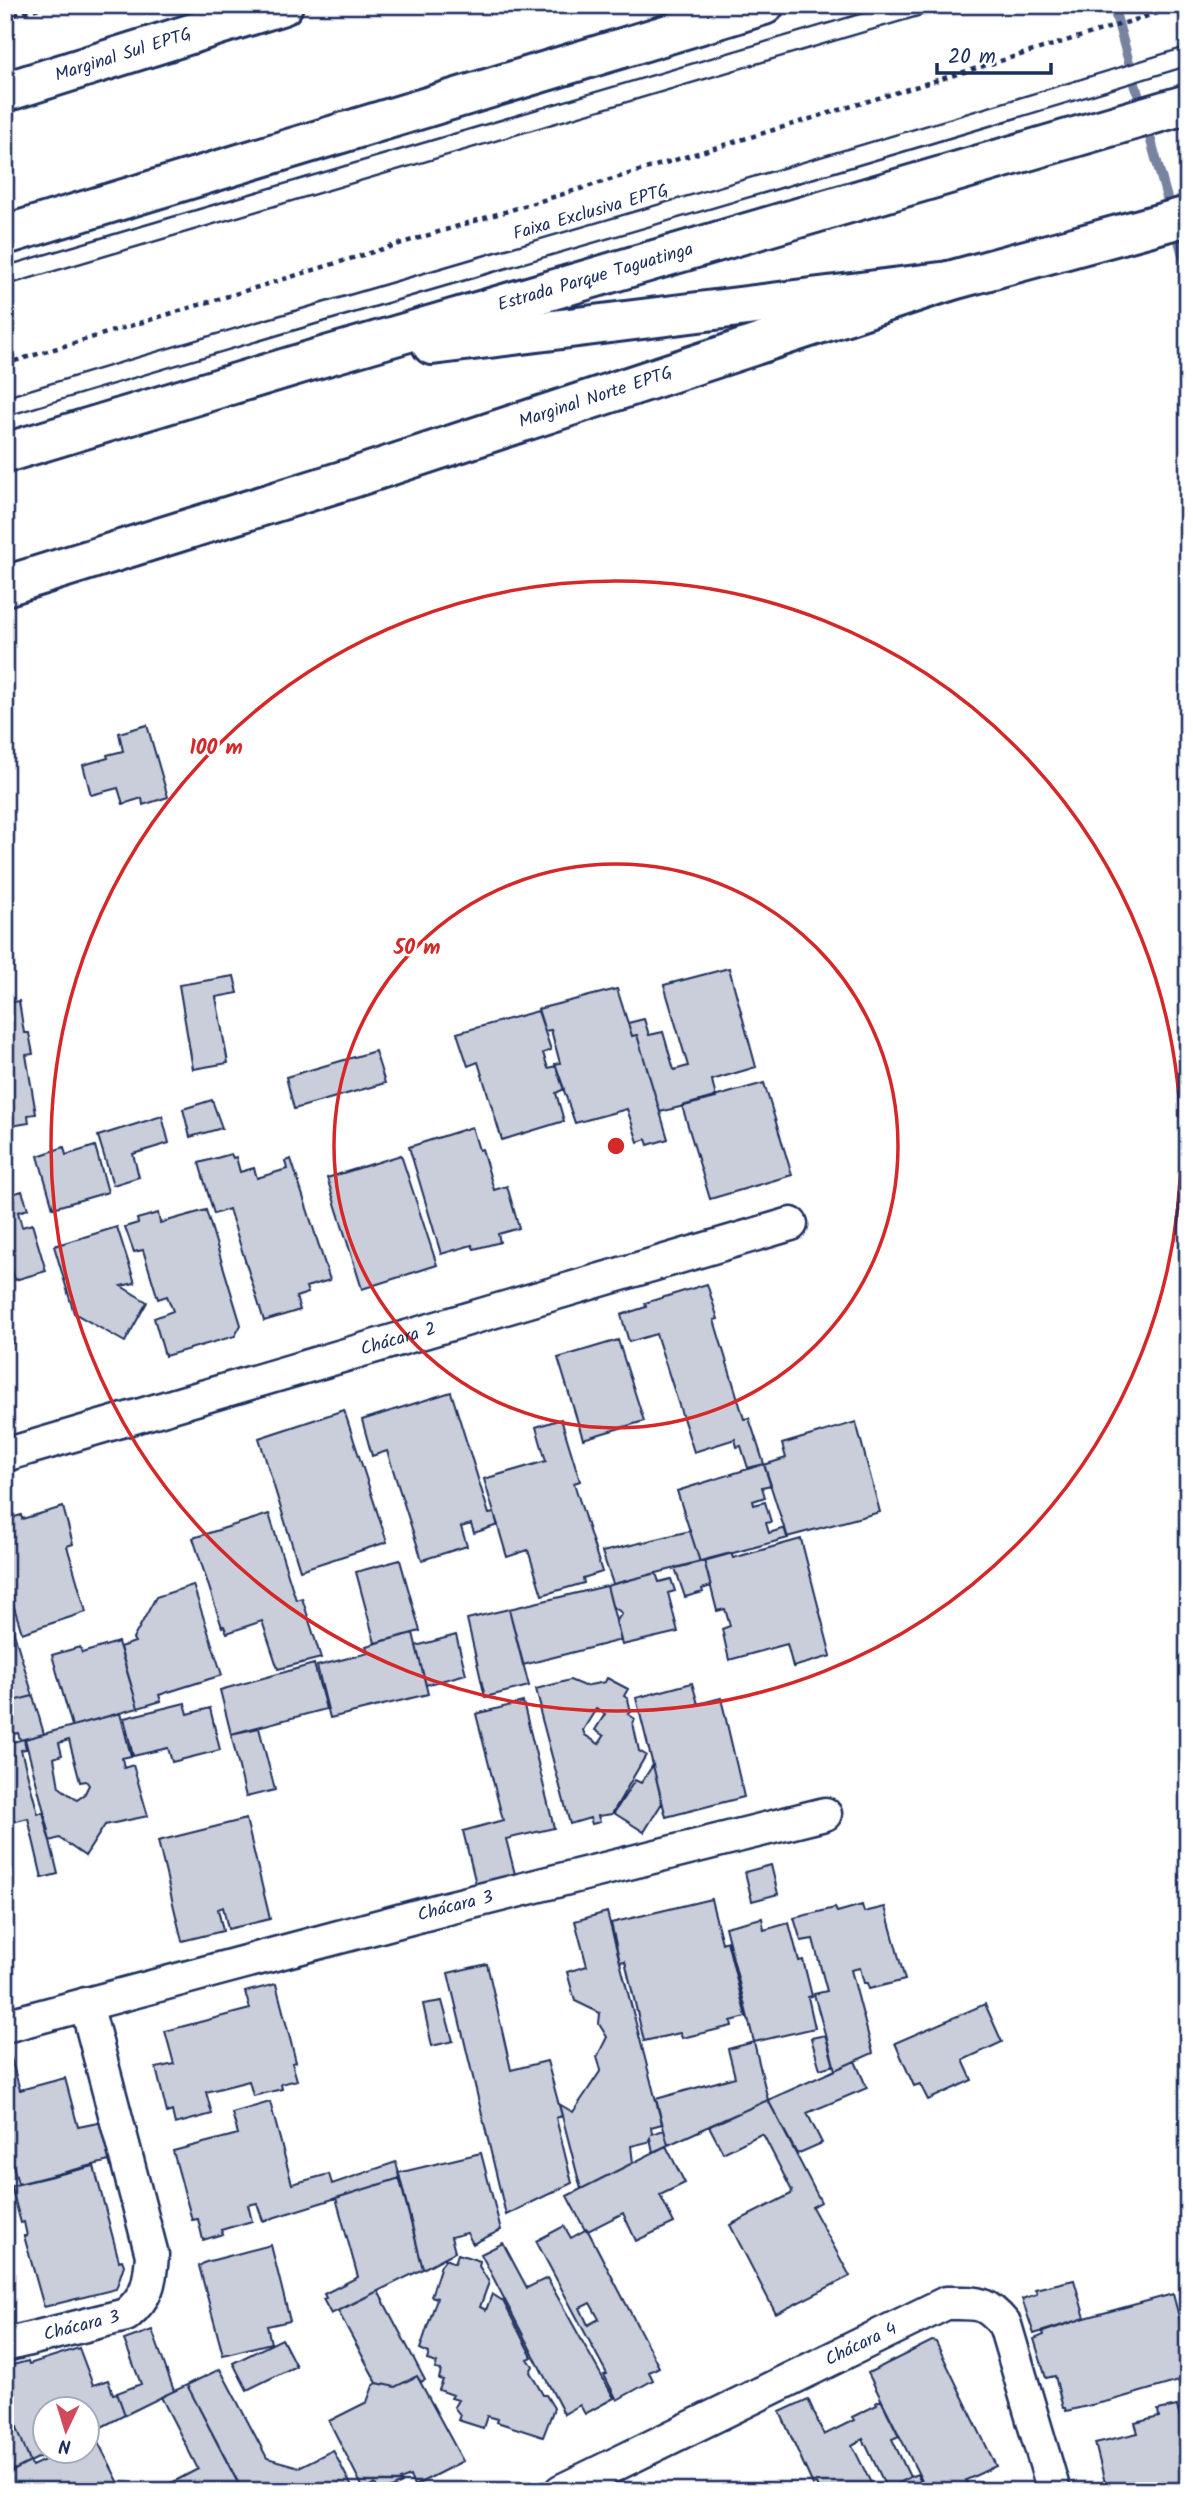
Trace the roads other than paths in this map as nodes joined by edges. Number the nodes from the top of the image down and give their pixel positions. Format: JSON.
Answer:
{"nodes":[{"id":1,"x":283,"y":5,"type":"edge"},
{"id":2,"x":764,"y":5,"type":"edge"},
{"id":3,"x":923,"y":5,"type":"edge"},
{"id":4,"x":1188,"y":56,"type":"edge"},
{"id":5,"x":5,"y":92,"type":"edge"},
{"id":6,"x":1188,"y":104,"type":"edge"},
{"id":7,"x":1188,"y":216,"type":"edge"},
{"id":8,"x":5,"y":235,"type":"edge"},
{"id":9,"x":5,"y":276,"type":"edge"},
{"id":10,"x":949,"y":281,"type":"junction"},
{"id":11,"x":316,"y":359,"type":"junction"},
{"id":12,"x":5,"y":407,"type":"edge"},
{"id":13,"x":5,"y":453,"type":"edge"},
{"id":14,"x":5,"y":586,"type":"edge"},
{"id":15,"x":791,"y":1224,"type":"dead end"},
{"id":16,"x":5,"y":1455,"type":"edge"},
{"id":17,"x":825,"y":1814,"type":"dead end"},
{"id":18,"x":86,"y":2004,"type":"junction"},
{"id":19,"x":5,"y":2026,"type":"edge"},
{"id":20,"x":5,"y":2345,"type":"edge"},
{"id":21,"x":561,"y":2491,"type":"edge"},
{"id":22,"x":1054,"y":2491,"type":"edge"}],
"edges":[{"from":1,"to":5,"type":"main road","name":"Marginal Sul EPTG"},
{"from":2,"to":8,"type":"main road"},
{"from":3,"to":9,"type":"lane"},
{"from":4,"to":12,"type":"lane","name":"Faixa Exclusiva EPTG"},
{"from":6,"to":11,"type":"main road","name":"Estrada Parque Taguatinga"},
{"from":7,"to":10,"type":"main road","name":"Marginal Norte EPTG"},
{"from":10,"to":11,"type":"main road"},
{"from":10,"to":14,"type":"main road","name":"Marginal Norte EPTG"},
{"from":11,"to":13,"type":"main road","name":"Estrada Parque Taguatinga"},
{"from":15,"to":16,"type":"street","name":"Chácara 2"},
{"from":17,"to":18,"type":"street","name":"Chácara 3"},
{"from":18,"to":19,"type":"street","name":"Chácara 3"},
{"from":18,"to":20,"type":"street","name":"Chácara 3"},
{"from":21,"to":22,"type":"street","name":"Chácara 4"}]}
